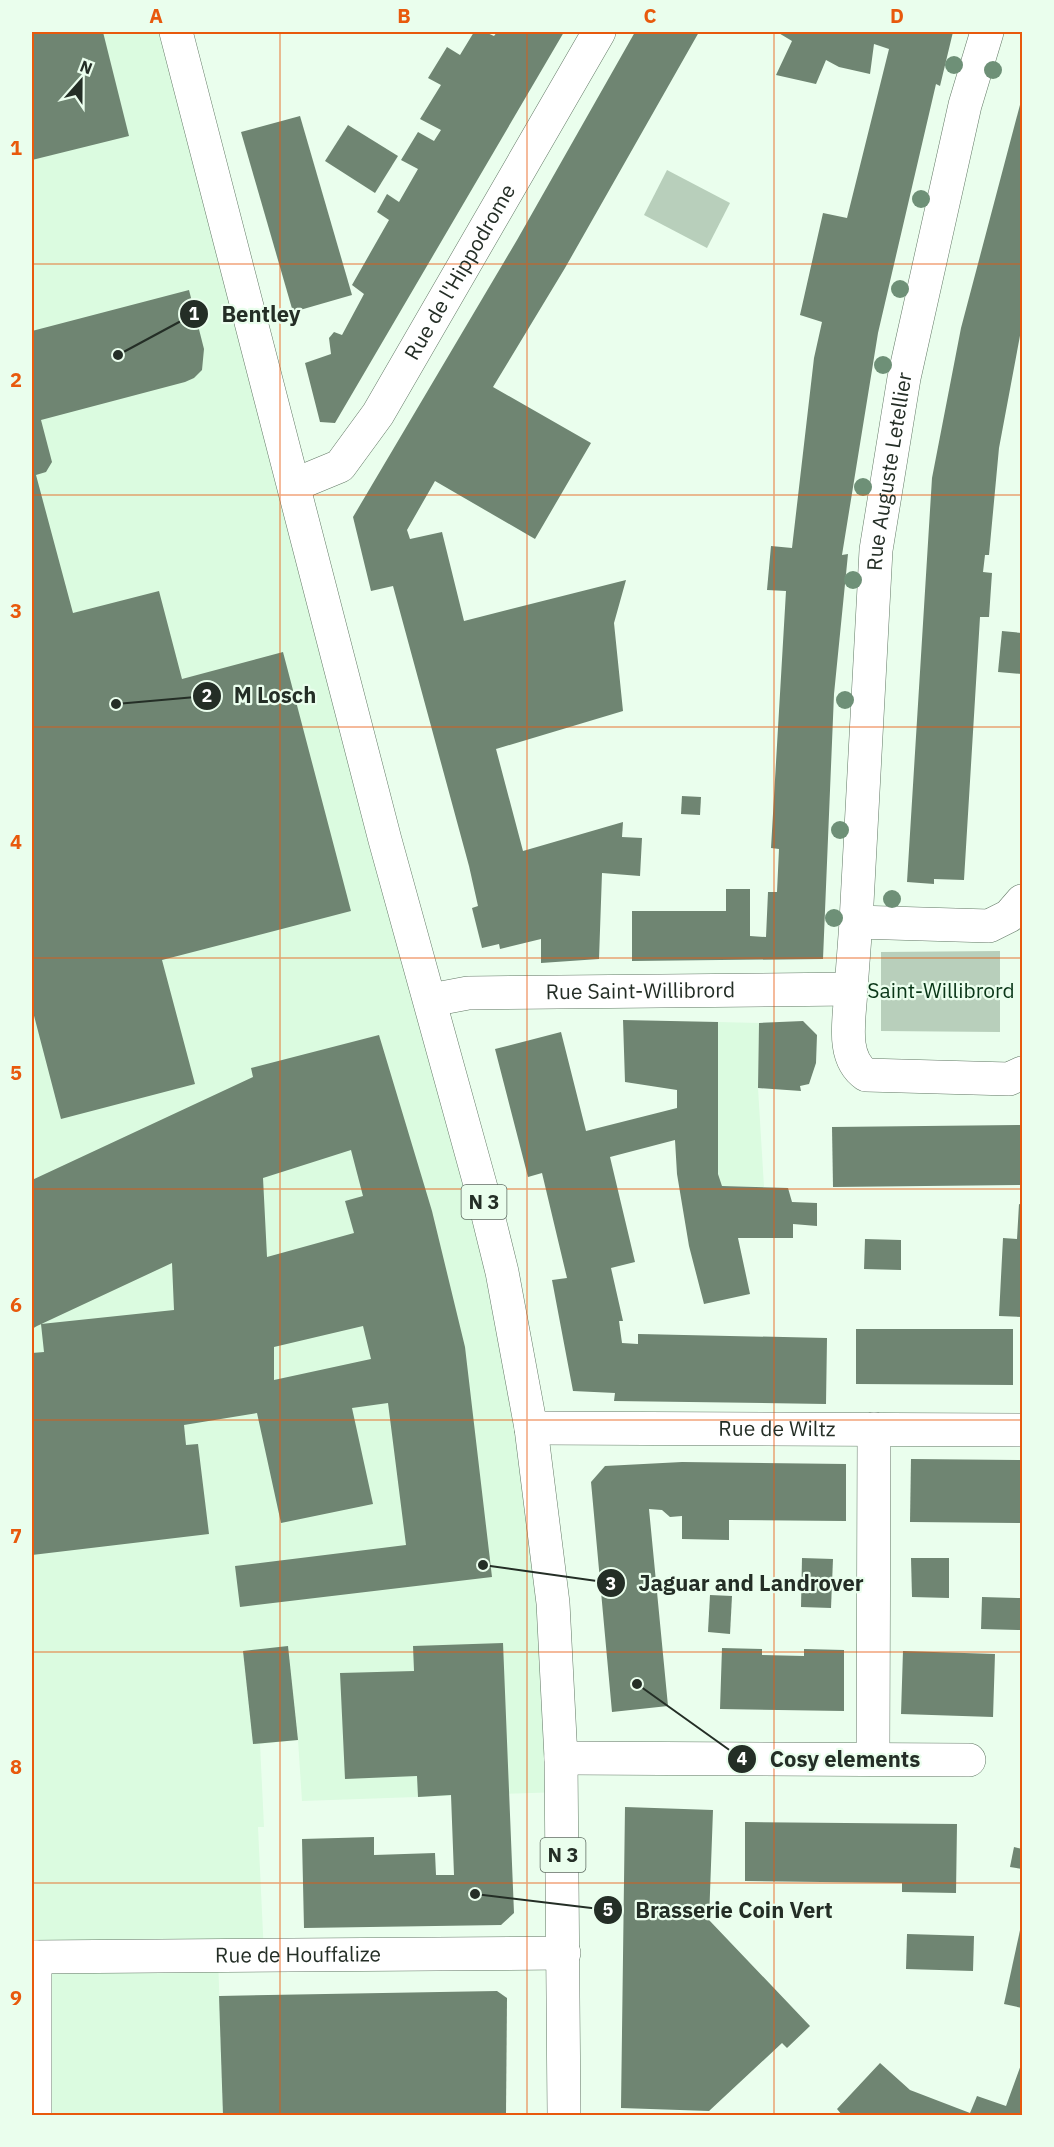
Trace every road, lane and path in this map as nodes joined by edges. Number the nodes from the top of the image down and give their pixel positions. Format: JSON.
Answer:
{"nodes":[{"id":1,"x":176,"y":32,"type":"edge"},
{"id":2,"x":598,"y":32,"type":"edge"},
{"id":3,"x":987,"y":32,"type":"edge"},
{"id":4,"x":294,"y":485,"type":"junction"},
{"id":5,"x":1023,"y":901,"type":"edge"},
{"id":6,"x":856,"y":922,"type":"junction"},
{"id":7,"x":851,"y":989,"type":"junction"},
{"id":8,"x":431,"y":1000,"type":"junction"},
{"id":9,"x":1023,"y":1072,"type":"edge"},
{"id":10,"x":531,"y":1428,"type":"junction"},
{"id":11,"x":874,"y":1429,"type":"junction"},
{"id":12,"x":1023,"y":1430,"type":"edge"},
{"id":13,"x":561,"y":1758,"type":"junction"},
{"id":14,"x":873,"y":1759,"type":"junction"},
{"id":15,"x":969,"y":1760,"type":"dead end"},
{"id":16,"x":564,"y":1953,"type":"junction"},
{"id":17,"x":33,"y":1957,"type":"edge"},
{"id":18,"x":35,"y":2115,"type":"edge"},
{"id":19,"x":564,"y":2115,"type":"edge"}],
"edges":[{"from":1,"to":4,"type":"street","number":"N 3"},
{"from":2,"to":4,"type":"street","name":"Rue de l'Hippodrome"},
{"from":3,"to":6,"type":"street","name":"Rue Auguste Letellier"},
{"from":4,"to":8,"type":"street","number":"N 3"},
{"from":5,"to":6,"type":"street"},
{"from":6,"to":7,"type":"street"},
{"from":7,"to":8,"type":"street","name":"Rue Saint-Willibrord"},
{"from":7,"to":9,"type":"street"},
{"from":8,"to":10,"type":"street","number":"N 3"},
{"from":10,"to":11,"type":"street","name":"Rue de Wiltz"},
{"from":10,"to":13,"type":"street","number":"N 3"},
{"from":11,"to":12,"type":"street","name":"Rue de Wiltz"},
{"from":11,"to":14,"type":"street"},
{"from":13,"to":14,"type":"street"},
{"from":13,"to":16,"type":"street","number":"N 3"},
{"from":14,"to":15,"type":"street"},
{"from":16,"to":17,"type":"street","name":"Rue de Houffalize"},
{"from":16,"to":19,"type":"street","number":"N 3"},
{"from":17,"to":18,"type":"street"}]}
